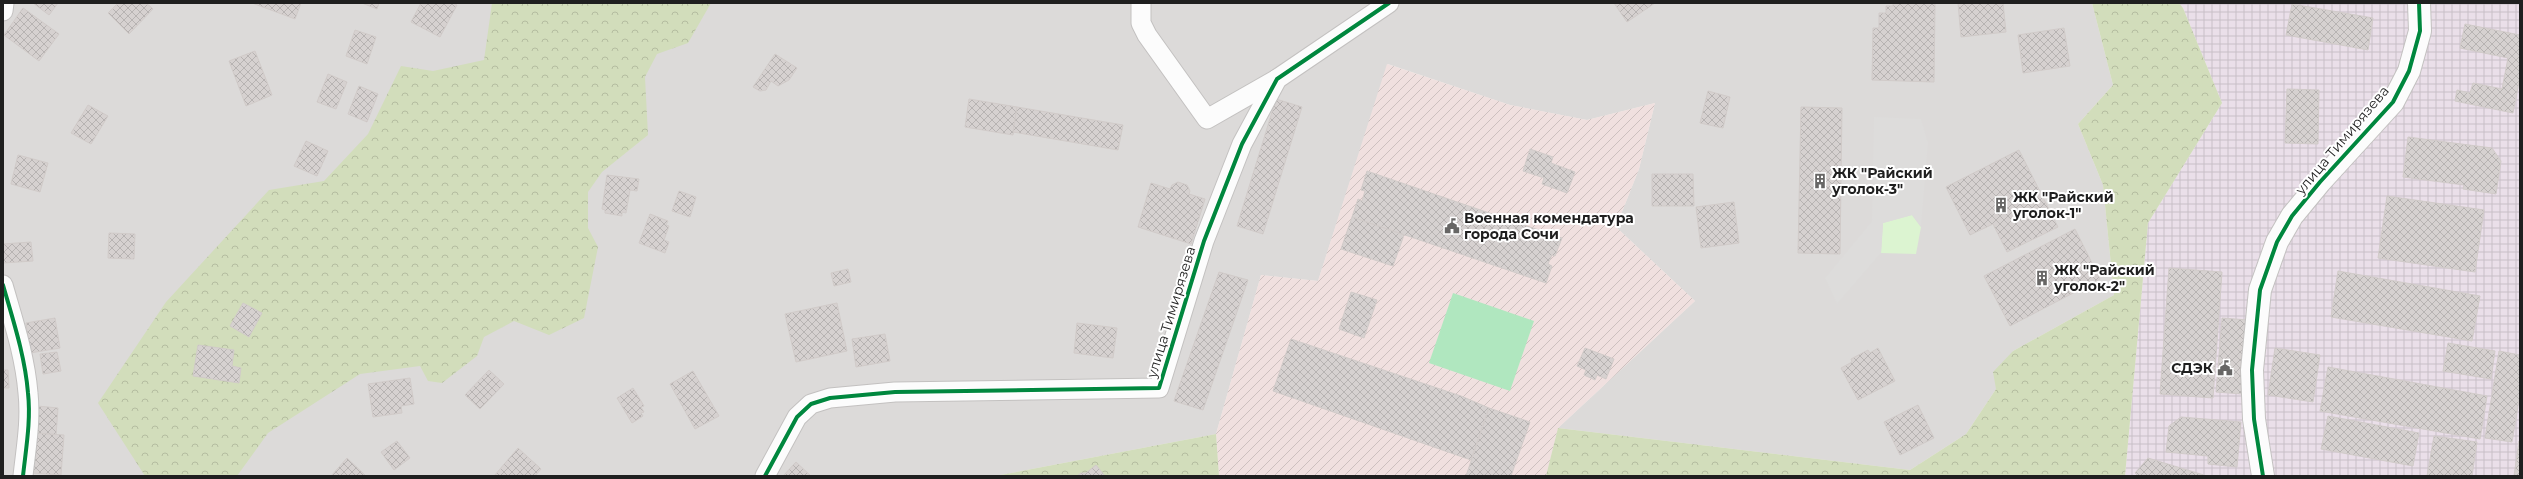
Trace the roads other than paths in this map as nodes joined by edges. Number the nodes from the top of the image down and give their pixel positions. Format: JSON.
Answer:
{"nodes":[{"id":1,"x":4,"y":3,"type":"edge"},
{"id":2,"x":1141,"y":3,"type":"edge"},
{"id":3,"x":1390,"y":3,"type":"edge"},
{"id":4,"x":2419,"y":3,"type":"edge"},
{"id":5,"x":3,"y":11,"type":"edge"},
{"id":6,"x":1277,"y":79,"type":"junction"},
{"id":7,"x":3,"y":285,"type":"edge"},
{"id":8,"x":23,"y":476,"type":"edge"},
{"id":9,"x":765,"y":476,"type":"edge"},
{"id":10,"x":2263,"y":476,"type":"edge"}],
"edges":[{"from":1,"to":5,"type":"street"},
{"from":2,"to":6,"type":"street","name":"улица Тимирязева"},
{"from":3,"to":6,"type":"street","name":"улица Тимирязева"},
{"from":4,"to":10,"type":"street","name":"улица Тимирязева"},
{"from":6,"to":9,"type":"street","name":"улица Тимирязева"},
{"from":7,"to":8,"type":"street"}]}
